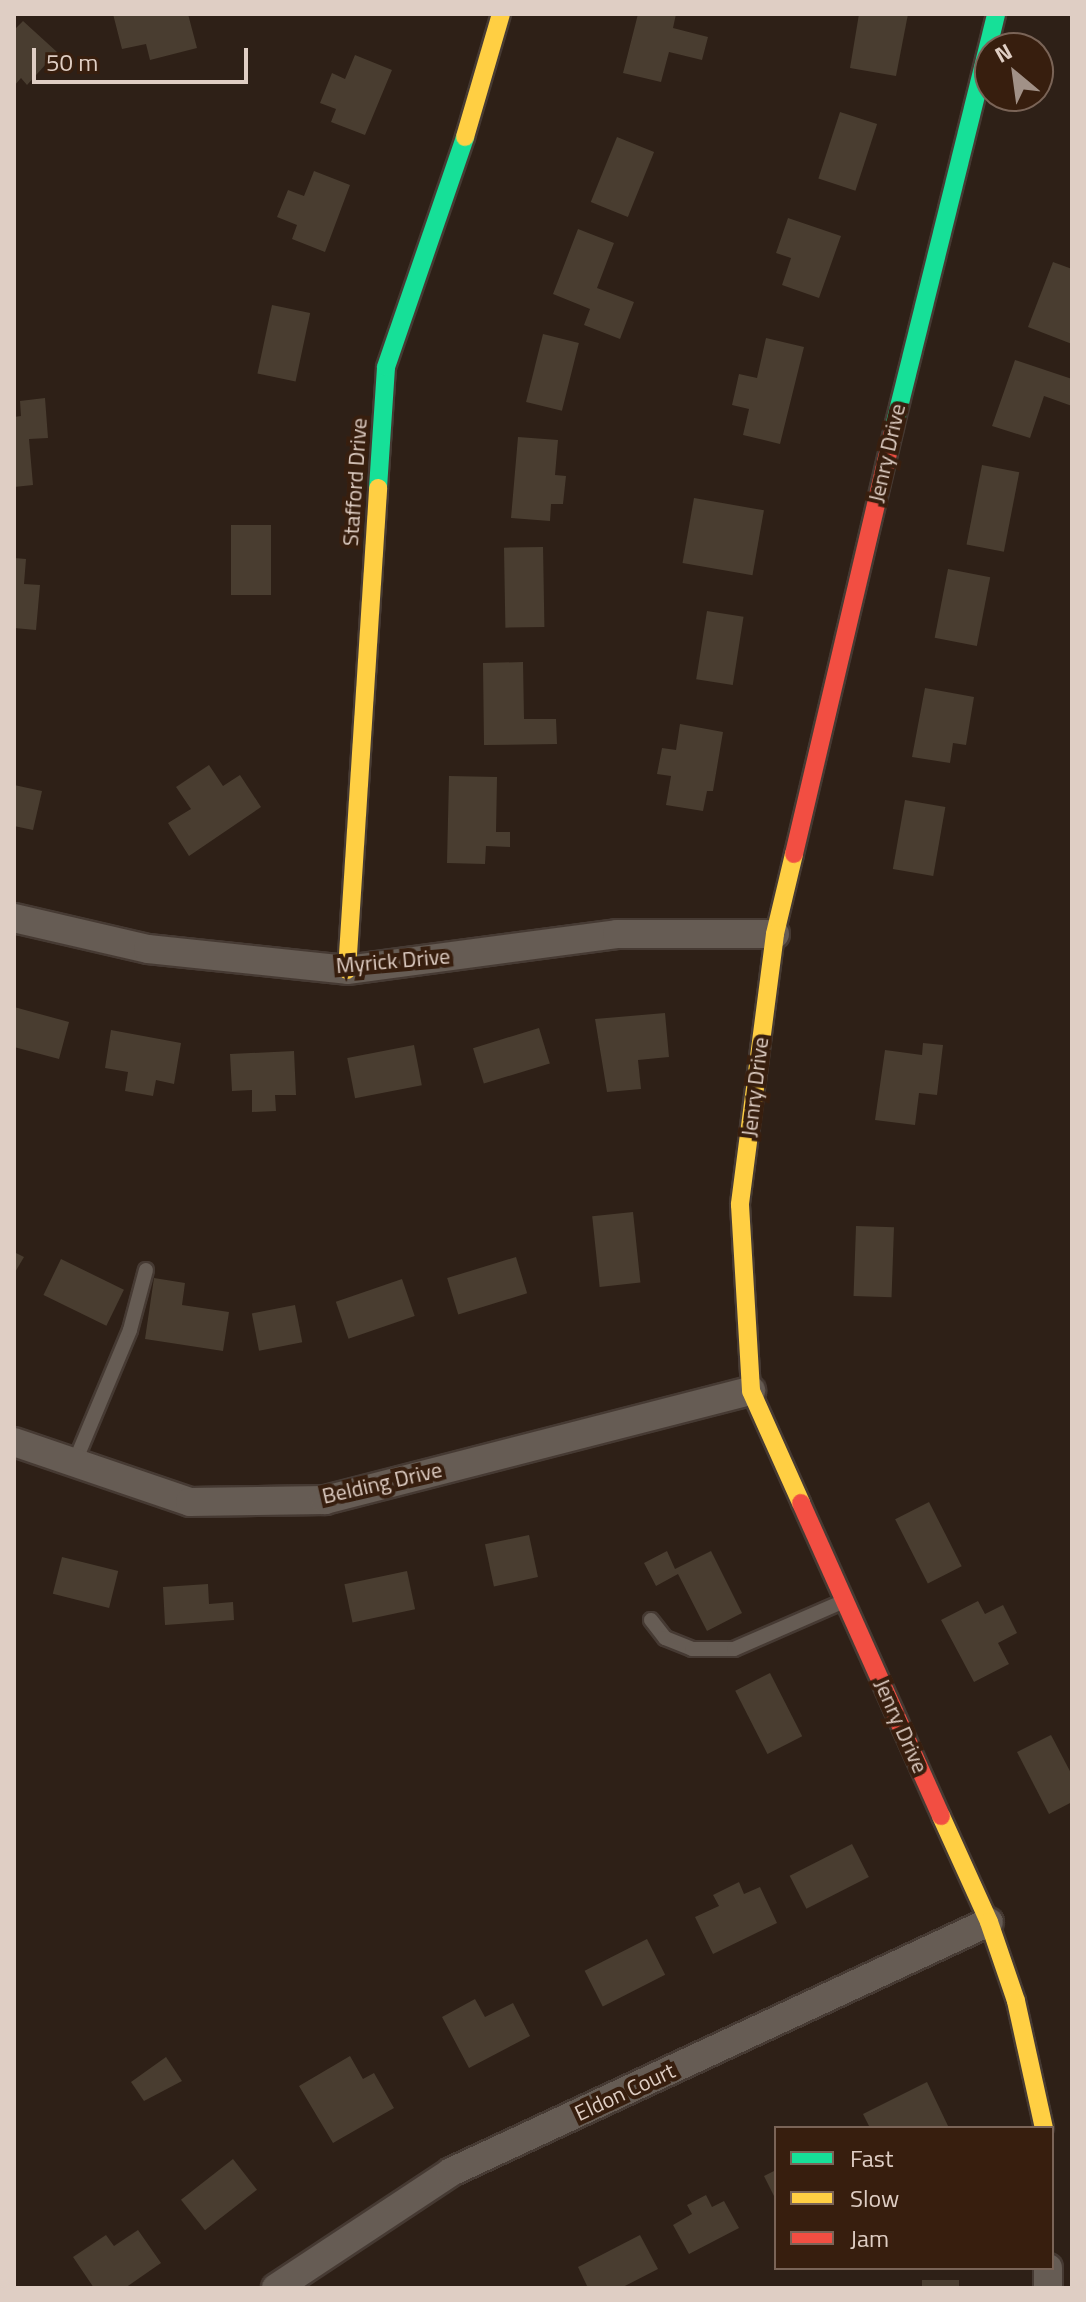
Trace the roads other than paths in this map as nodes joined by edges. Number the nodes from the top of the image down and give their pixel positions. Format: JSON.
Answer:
{"nodes":[{"id":1,"x":501,"y":14,"type":"edge"},
{"id":2,"x":996,"y":14,"type":"edge"},
{"id":3,"x":14,"y":918,"type":"edge"},
{"id":4,"x":775,"y":934,"type":"junction"},
{"id":5,"x":347,"y":970,"type":"junction"},
{"id":6,"x":146,"y":1270,"type":"dead end"},
{"id":7,"x":751,"y":1391,"type":"junction"},
{"id":8,"x":14,"y":1442,"type":"edge"},
{"id":9,"x":74,"y":1464,"type":"junction"},
{"id":10,"x":845,"y":1601,"type":"junction"},
{"id":11,"x":651,"y":1620,"type":"dead end"},
{"id":12,"x":989,"y":1922,"type":"junction"},
{"id":13,"x":1044,"y":2126,"type":"edge"},
{"id":14,"x":276,"y":2288,"type":"edge"}],
"edges":[{"from":1,"to":5,"type":"street","name":"Stafford Drive"},
{"from":2,"to":4,"type":"street","name":"Jenry Drive"},
{"from":3,"to":5,"type":"street","name":"Myrick Drive"},
{"from":4,"to":5,"type":"street","name":"Myrick Drive"},
{"from":4,"to":7,"type":"street","name":"Jenry Drive"},
{"from":6,"to":9,"type":"lane"},
{"from":7,"to":9,"type":"street","name":"Belding Drive"},
{"from":7,"to":10,"type":"street","name":"Jenry Drive"},
{"from":8,"to":9,"type":"street","name":"Belding Drive"},
{"from":10,"to":11,"type":"lane"},
{"from":10,"to":12,"type":"street","name":"Jenry Drive"},
{"from":12,"to":13,"type":"street","name":"Jenry Drive"},
{"from":12,"to":14,"type":"street","name":"Eldon Court"}]}
